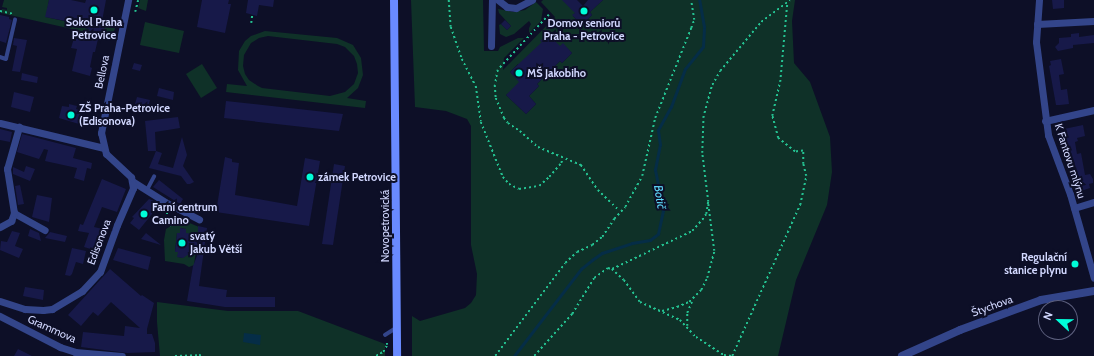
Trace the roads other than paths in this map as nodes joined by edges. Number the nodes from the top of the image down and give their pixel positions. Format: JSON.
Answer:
{"nodes":[{"id":1,"x":128,"y":0,"type":"edge"},
{"id":2,"x":394,"y":0,"type":"edge"},
{"id":3,"x":492,"y":0,"type":"edge"},
{"id":4,"x":498,"y":0,"type":"edge"},
{"id":5,"x":532,"y":0,"type":"edge"},
{"id":6,"x":1039,"y":0,"type":"edge"},
{"id":7,"x":15,"y":20,"type":"dead end"},
{"id":8,"x":1094,"y":22,"type":"edge"},
{"id":9,"x":1037,"y":24,"type":"junction"},
{"id":10,"x":491,"y":46,"type":"dead end"},
{"id":11,"x":0,"y":58,"type":"edge"},
{"id":12,"x":1094,"y":110,"type":"edge"},
{"id":13,"x":1046,"y":121,"type":"junction"},
{"id":14,"x":0,"y":123,"type":"edge"},
{"id":15,"x":19,"y":127,"type":"junction"},
{"id":16,"x":104,"y":148,"type":"junction"},
{"id":17,"x":154,"y":177,"type":"dead end"},
{"id":18,"x":132,"y":181,"type":"junction"},
{"id":19,"x":148,"y":190,"type":"junction"},
{"id":20,"x":1094,"y":202,"type":"edge"},
{"id":21,"x":1074,"y":208,"type":"junction"},
{"id":22,"x":14,"y":213,"type":"junction"},
{"id":23,"x":199,"y":220,"type":"dead end"},
{"id":24,"x":0,"y":227,"type":"edge"},
{"id":25,"x":45,"y":230,"type":"dead end"},
{"id":26,"x":1094,"y":278,"type":"edge"},
{"id":27,"x":1094,"y":291,"type":"edge"},
{"id":28,"x":0,"y":301,"type":"edge"},
{"id":29,"x":0,"y":316,"type":"edge"},
{"id":30,"x":397,"y":327,"type":"junction"},
{"id":31,"x":385,"y":335,"type":"road end"},
{"id":32,"x":75,"y":354,"type":"edge"},
{"id":33,"x":122,"y":356,"type":"edge"},
{"id":34,"x":397,"y":356,"type":"edge"},
{"id":35,"x":902,"y":356,"type":"edge"}],
"edges":[{"from":1,"to":16,"type":"street","name":"Bellova"},
{"from":2,"to":30,"type":"main road","name":"Novopetrovická"},
{"from":3,"to":10,"type":"street"},
{"from":4,"to":5,"type":"street"},
{"from":6,"to":9,"type":"street","name":"K Fantovu mlýnu"},
{"from":7,"to":11,"type":"lane"},
{"from":8,"to":9,"type":"street"},
{"from":9,"to":13,"type":"street","name":"K Fantovu mlýnu"},
{"from":12,"to":13,"type":"street"},
{"from":13,"to":21,"type":"street","name":"K Fantovu mlýnu"},
{"from":14,"to":15,"type":"street"},
{"from":15,"to":16,"type":"street"},
{"from":15,"to":22,"type":"street"},
{"from":16,"to":18,"type":"street"},
{"from":17,"to":19,"type":"lane"},
{"from":18,"to":19,"type":"street"},
{"from":18,"to":28,"type":"street","name":"Edisonova"},
{"from":19,"to":23,"type":"street"},
{"from":20,"to":21,"type":"street"},
{"from":21,"to":26,"type":"street","name":"K Fantovu mlýnu"},
{"from":22,"to":24,"type":"street"},
{"from":22,"to":25,"type":"street"},
{"from":27,"to":35,"type":"street","name":"Štychova"},
{"from":29,"to":32,"type":"street","name":"Grammova"},
{"from":30,"to":31,"type":"lane"},
{"from":30,"to":34,"type":"main road","name":"Novopetrovická"},
{"from":32,"to":33,"type":"street","name":"Grammova"}]}
